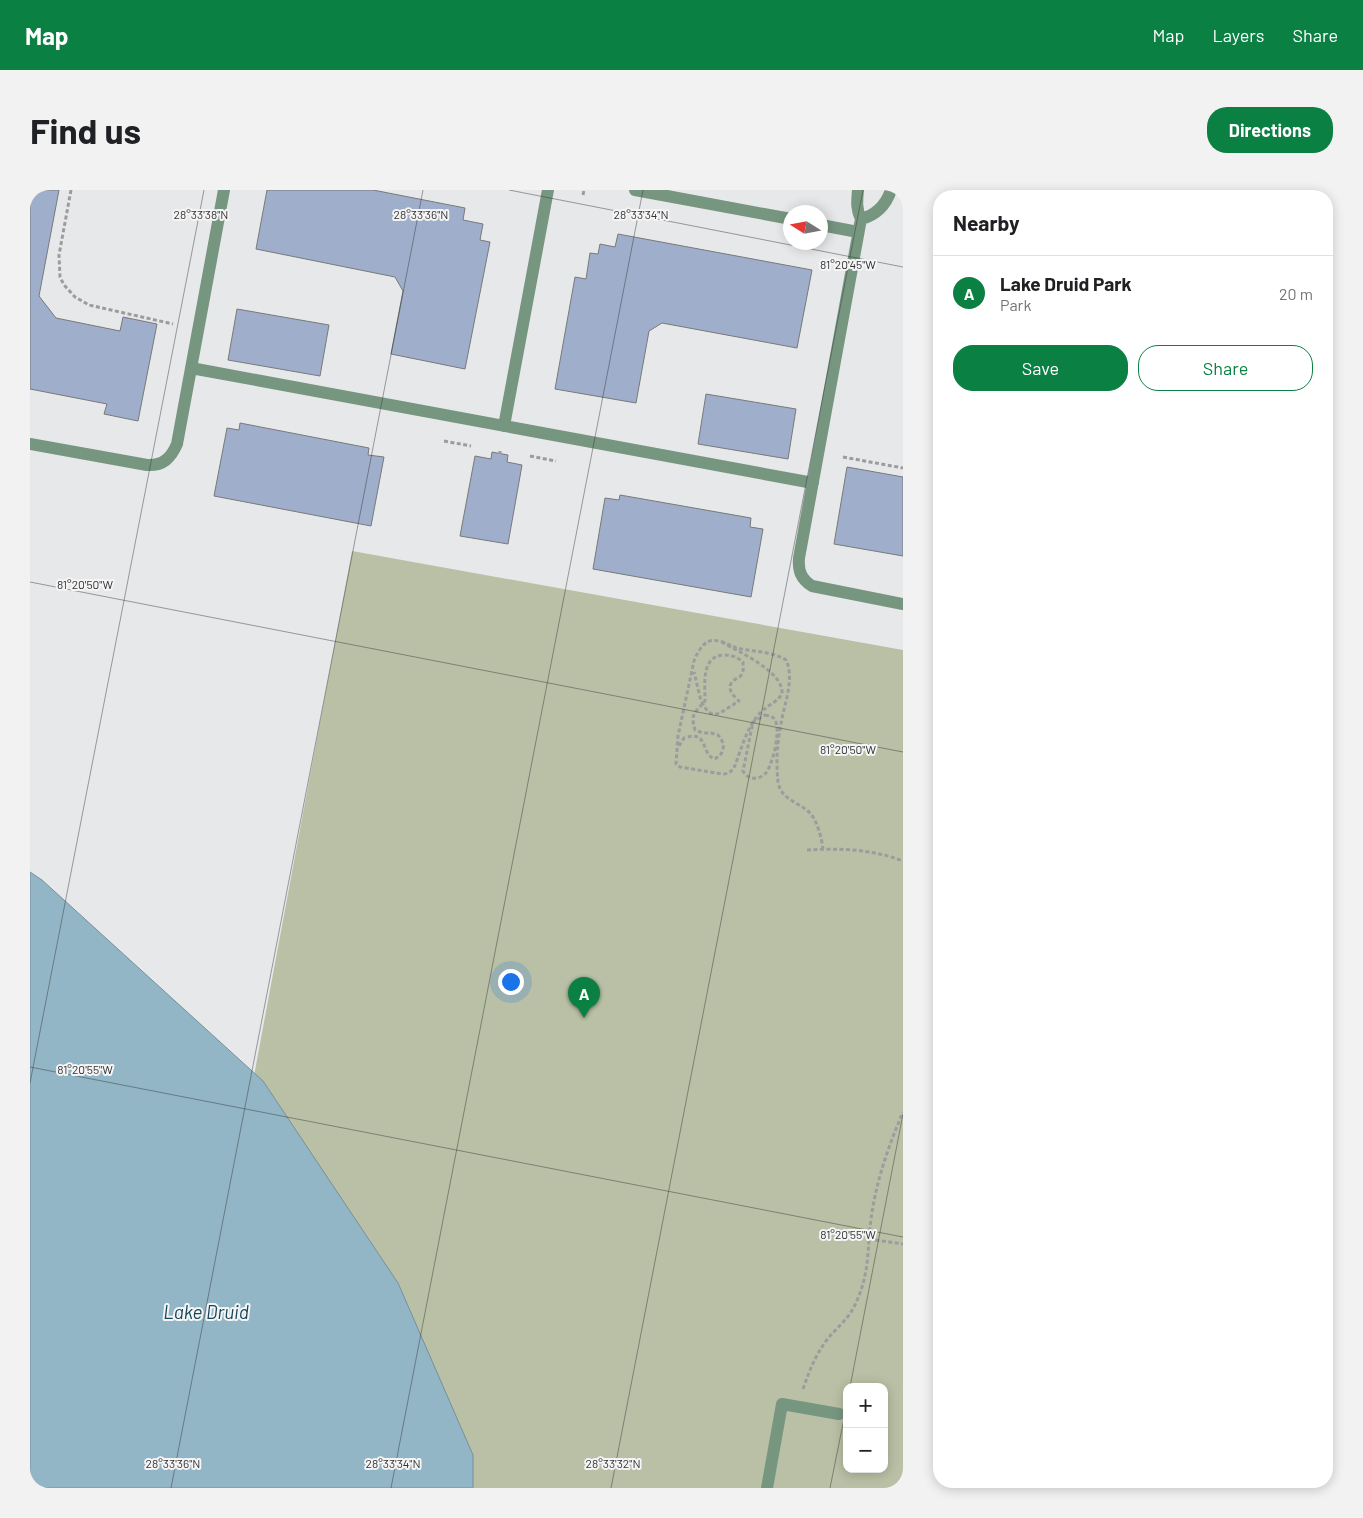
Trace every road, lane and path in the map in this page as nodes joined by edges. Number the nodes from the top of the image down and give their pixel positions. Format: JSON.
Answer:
{"nodes":[{"id":1,"x":71,"y":190,"type":"edge"},
{"id":2,"x":224,"y":190,"type":"edge"},
{"id":3,"x":548,"y":190,"type":"edge"},
{"id":4,"x":584,"y":190,"type":"edge"},
{"id":5,"x":634,"y":190,"type":"edge"},
{"id":6,"x":858,"y":190,"type":"edge"},
{"id":7,"x":891,"y":190,"type":"edge"},
{"id":8,"x":583,"y":195,"type":"dead end"},
{"id":9,"x":783,"y":218,"type":"edge"},
{"id":10,"x":861,"y":218,"type":"junction"},
{"id":11,"x":828,"y":226,"type":"edge"},
{"id":12,"x":858,"y":232,"type":"junction"},
{"id":13,"x":173,"y":324,"type":"dead end"},
{"id":14,"x":192,"y":368,"type":"junction"},
{"id":15,"x":504,"y":426,"type":"junction"},
{"id":16,"x":444,"y":441,"type":"dead end"},
{"id":17,"x":30,"y":444,"type":"edge"},
{"id":18,"x":471,"y":446,"type":"dead end"},
{"id":19,"x":530,"y":456,"type":"dead end"},
{"id":20,"x":843,"y":457,"type":"dead end"},
{"id":21,"x":556,"y":461,"type":"dead end"},
{"id":22,"x":903,"y":468,"type":"edge"},
{"id":23,"x":813,"y":483,"type":"junction"},
{"id":24,"x":903,"y":604,"type":"edge"},
{"id":25,"x":722,"y":642,"type":"junction"},
{"id":26,"x":694,"y":661,"type":"junction"},
{"id":27,"x":702,"y":704,"type":"junction"},
{"id":28,"x":754,"y":722,"type":"junction"},
{"id":29,"x":677,"y":752,"type":"junction"},
{"id":30,"x":773,"y":757,"type":"junction"},
{"id":31,"x":778,"y":773,"type":"junction"},
{"id":32,"x":823,"y":849,"type":"junction"},
{"id":33,"x":807,"y":850,"type":"dead end"},
{"id":34,"x":903,"y":861,"type":"edge"},
{"id":35,"x":903,"y":1112,"type":"edge"},
{"id":36,"x":869,"y":1239,"type":"junction"},
{"id":37,"x":903,"y":1244,"type":"edge"},
{"id":38,"x":800,"y":1407,"type":"junction"},
{"id":39,"x":839,"y":1414,"type":"dead end"},
{"id":40,"x":767,"y":1488,"type":"edge"}],
"edges":[{"from":1,"to":13,"type":"path"},
{"from":2,"to":14,"type":"lane"},
{"from":3,"to":15,"type":"lane"},
{"from":4,"to":8,"type":"path"},
{"from":5,"to":9,"type":"lane"},
{"from":6,"to":10,"type":"lane"},
{"from":7,"to":10,"type":"lane"},
{"from":10,"to":12,"type":"lane"},
{"from":11,"to":12,"type":"lane"},
{"from":12,"to":23,"type":"lane"},
{"from":14,"to":15,"type":"lane"},
{"from":14,"to":17,"type":"lane"},
{"from":15,"to":23,"type":"lane"},
{"from":16,"to":18,"type":"path"},
{"from":19,"to":21,"type":"path"},
{"from":20,"to":22,"type":"path"},
{"from":23,"to":24,"type":"lane"},
{"from":25,"to":26,"type":"path"},
{"from":25,"to":28,"type":"path"},
{"from":25,"to":31,"type":"path"},
{"from":26,"to":27,"type":"path"},
{"from":26,"to":29,"type":"path"},
{"from":27,"to":27,"type":"path"},
{"from":27,"to":29,"type":"path"},
{"from":28,"to":29,"type":"path"},
{"from":28,"to":30,"type":"path"},
{"from":28,"to":30,"type":"path"},
{"from":30,"to":31,"type":"path"},
{"from":31,"to":32,"type":"path"},
{"from":32,"to":33,"type":"path"},
{"from":32,"to":34,"type":"path"},
{"from":35,"to":36,"type":"path"},
{"from":36,"to":37,"type":"path"},
{"from":36,"to":38,"type":"path"},
{"from":38,"to":39,"type":"lane"},
{"from":38,"to":40,"type":"lane"}]}
